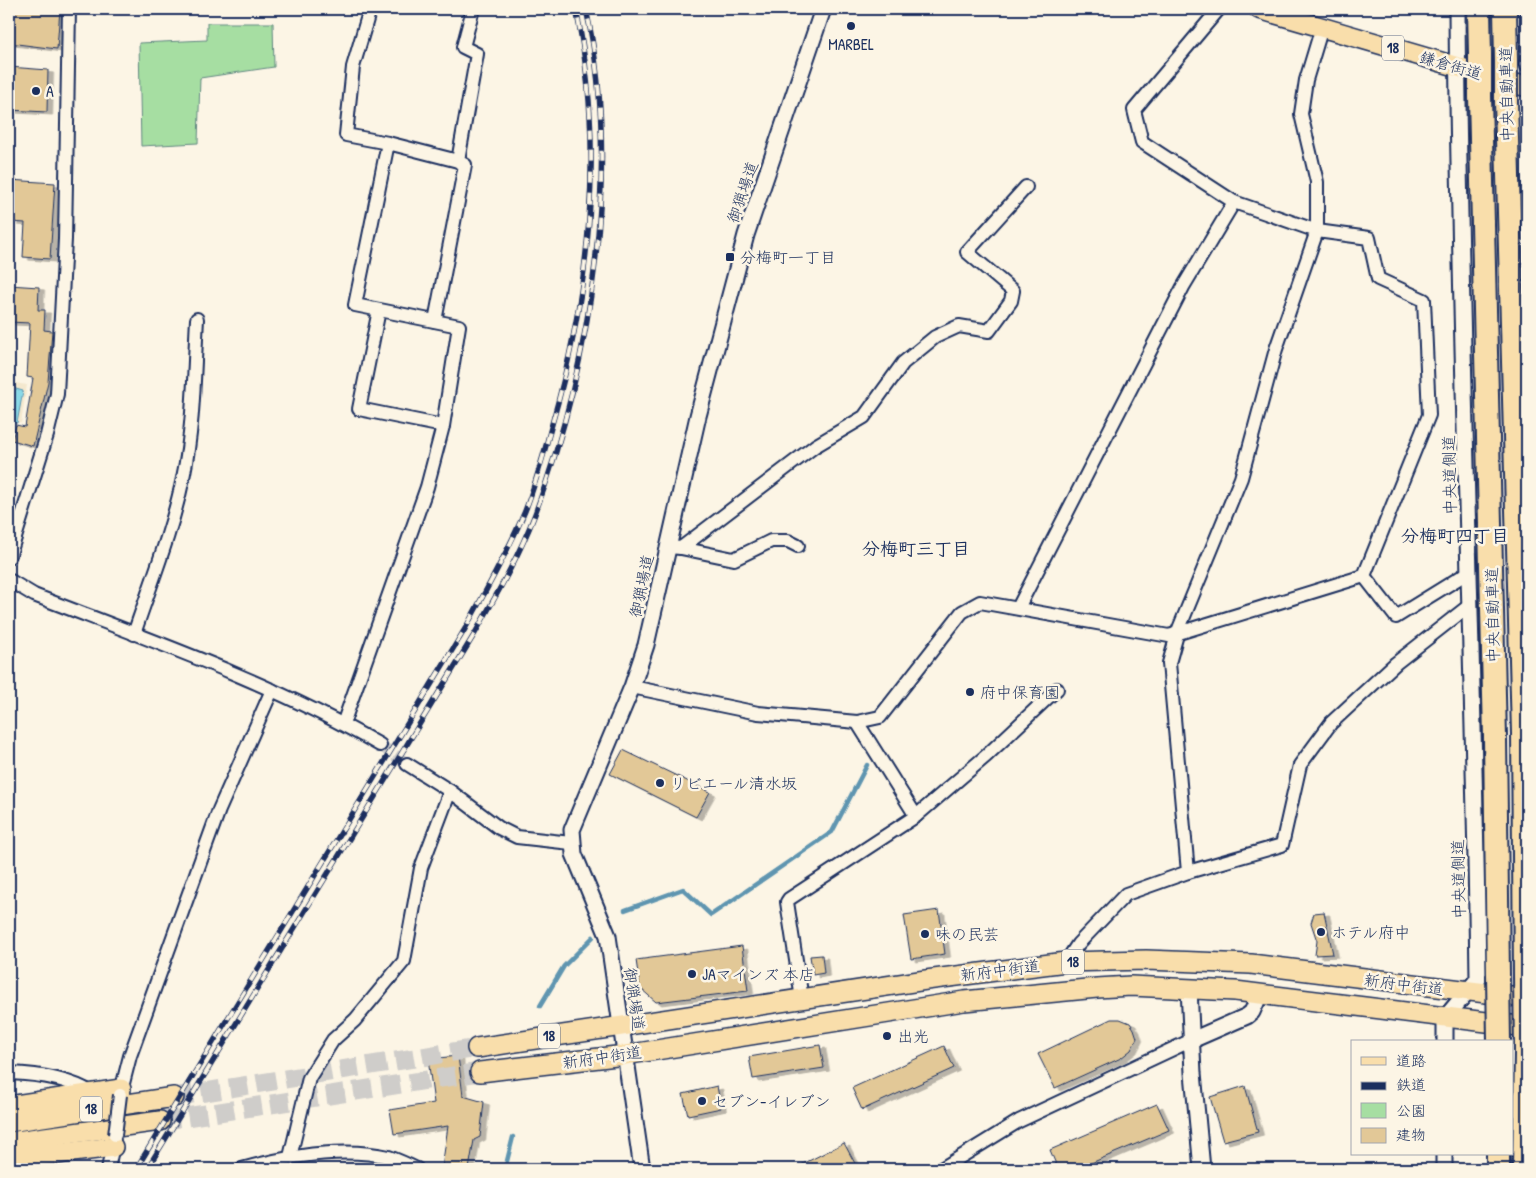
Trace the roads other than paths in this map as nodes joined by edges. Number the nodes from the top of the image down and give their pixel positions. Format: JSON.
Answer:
{"nodes":[{"id":1,"x":70,"y":9,"type":"edge"},
{"id":2,"x":370,"y":9,"type":"edge"},
{"id":3,"x":473,"y":9,"type":"edge"},
{"id":4,"x":823,"y":9,"type":"edge"},
{"id":5,"x":1219,"y":9,"type":"edge"},
{"id":6,"x":1259,"y":9,"type":"edge"},
{"id":7,"x":1457,"y":9,"type":"edge"},
{"id":8,"x":1479,"y":9,"type":"edge"},
{"id":9,"x":1505,"y":9,"type":"edge"},
{"id":10,"x":1527,"y":9,"type":"edge"},
{"id":11,"x":1322,"y":27,"type":"junction"},
{"id":12,"x":1527,"y":66,"type":"edge"},
{"id":13,"x":1458,"y":67,"type":"junction"},
{"id":14,"x":1527,"y":87,"type":"edge"},
{"id":15,"x":388,"y":143,"type":"junction"},
{"id":16,"x":458,"y":161,"type":"junction"},
{"id":17,"x":1026,"y":186,"type":"dead end"},
{"id":18,"x":1234,"y":202,"type":"junction"},
{"id":19,"x":1317,"y":231,"type":"junction"},
{"id":20,"x":379,"y":310,"type":"junction"},
{"id":21,"x":197,"y":319,"type":"dead end"},
{"id":22,"x":435,"y":321,"type":"junction"},
{"id":23,"x":443,"y":426,"type":"junction"},
{"id":24,"x":798,"y":546,"type":"dead end"},
{"id":25,"x":674,"y":547,"type":"junction"},
{"id":26,"x":9,"y":556,"type":"edge"},
{"id":27,"x":1468,"y":572,"type":"junction"},
{"id":28,"x":1364,"y":576,"type":"junction"},
{"id":29,"x":9,"y":580,"type":"edge"},
{"id":30,"x":1470,"y":605,"type":"junction"},
{"id":31,"x":1018,"y":608,"type":"junction"},
{"id":32,"x":134,"y":634,"type":"junction"},
{"id":33,"x":1178,"y":635,"type":"junction"},
{"id":34,"x":632,"y":687,"type":"junction"},
{"id":35,"x":1057,"y":689,"type":"dead end"},
{"id":36,"x":272,"y":690,"type":"junction"},
{"id":37,"x":857,"y":722,"type":"junction"},
{"id":38,"x":343,"y":724,"type":"junction"},
{"id":39,"x":380,"y":745,"type":"tunnel mouth"},
{"id":40,"x":407,"y":764,"type":"tunnel mouth"},
{"id":41,"x":450,"y":790,"type":"junction"},
{"id":42,"x":916,"y":816,"type":"junction"},
{"id":43,"x":572,"y":842,"type":"junction"},
{"id":44,"x":1188,"y":872,"type":"junction"},
{"id":45,"x":1066,"y":962,"type":"junction"},
{"id":46,"x":1189,"y":988,"type":"junction"},
{"id":47,"x":1468,"y":991,"type":"junction"},
{"id":48,"x":1260,"y":994,"type":"junction"},
{"id":49,"x":1527,"y":998,"type":"edge"},
{"id":50,"x":802,"y":999,"type":"junction"},
{"id":51,"x":1445,"y":1018,"type":"junction"},
{"id":52,"x":621,"y":1025,"type":"junction"},
{"id":53,"x":1527,"y":1028,"type":"edge"},
{"id":54,"x":1192,"y":1040,"type":"junction"},
{"id":55,"x":1444,"y":1040,"type":"edge"},
{"id":56,"x":1499,"y":1040,"type":"edge"},
{"id":57,"x":477,"y":1048,"type":"tunnel mouth"},
{"id":58,"x":625,"y":1055,"type":"junction"},
{"id":59,"x":9,"y":1072,"type":"edge"},
{"id":60,"x":480,"y":1072,"type":"tunnel mouth"},
{"id":61,"x":121,"y":1092,"type":"junction"},
{"id":62,"x":92,"y":1093,"type":"junction"},
{"id":63,"x":174,"y":1096,"type":"tunnel mouth"},
{"id":64,"x":9,"y":1106,"type":"edge"},
{"id":65,"x":160,"y":1121,"type":"tunnel mouth"},
{"id":66,"x":9,"y":1122,"type":"edge"},
{"id":67,"x":114,"y":1141,"type":"junction"},
{"id":68,"x":9,"y":1142,"type":"edge"},
{"id":69,"x":1444,"y":1156,"type":"edge"},
{"id":70,"x":1498,"y":1156,"type":"edge"},
{"id":71,"x":290,"y":1157,"type":"junction"},
{"id":72,"x":9,"y":1160,"type":"edge"},
{"id":73,"x":948,"y":1167,"type":"edge"},
{"id":74,"x":108,"y":1169,"type":"edge"},
{"id":75,"x":242,"y":1169,"type":"edge"},
{"id":76,"x":417,"y":1169,"type":"edge"},
{"id":77,"x":642,"y":1169,"type":"edge"},
{"id":78,"x":1202,"y":1169,"type":"edge"},
{"id":79,"x":1444,"y":1169,"type":"edge"},
{"id":80,"x":1498,"y":1169,"type":"edge"},
{"id":81,"x":1524,"y":1169,"type":"edge"}],
"edges":[{"from":1,"to":26,"type":"street"},
{"from":2,"to":15,"type":"street"},
{"from":3,"to":16,"type":"street"},
{"from":4,"to":25,"type":"street","name":"御猟場道"},
{"from":5,"to":18,"type":"street"},
{"from":6,"to":11,"type":"main road","name":"鎌倉街道","number":"18"},
{"from":7,"to":13,"type":"street","name":"中央道側道"},
{"from":8,"to":56,"type":"highway","name":"中央自動車道","bridge":true},
{"from":9,"to":81,"type":"highway","name":"中央自動車道","bridge":true},
{"from":10,"to":12,"type":"street"},
{"from":11,"to":13,"type":"main road","name":"鎌倉街道","number":"18"},
{"from":11,"to":19,"type":"street"},
{"from":13,"to":14,"type":"main road","name":"鎌倉街道","number":"18"},
{"from":13,"to":27,"type":"street","name":"中央道側道"},
{"from":15,"to":16,"type":"street"},
{"from":15,"to":20,"type":"street"},
{"from":16,"to":22,"type":"street"},
{"from":17,"to":25,"type":"street"},
{"from":18,"to":19,"type":"street"},
{"from":18,"to":31,"type":"street"},
{"from":19,"to":28,"type":"street"},
{"from":19,"to":33,"type":"street"},
{"from":20,"to":22,"type":"street"},
{"from":20,"to":23,"type":"street"},
{"from":21,"to":32,"type":"street"},
{"from":22,"to":23,"type":"street"},
{"from":23,"to":38,"type":"street"},
{"from":24,"to":25,"type":"street"},
{"from":25,"to":34,"type":"street","name":"御猟場道"},
{"from":27,"to":28,"type":"street"},
{"from":27,"to":30,"type":"street","name":"中央道側道"},
{"from":28,"to":33,"type":"street"},
{"from":29,"to":32,"type":"street"},
{"from":30,"to":44,"type":"street"},
{"from":30,"to":47,"type":"street","name":"中央道側道"},
{"from":31,"to":33,"type":"street"},
{"from":31,"to":37,"type":"street"},
{"from":32,"to":36,"type":"street"},
{"from":33,"to":44,"type":"street"},
{"from":34,"to":37,"type":"street"},
{"from":34,"to":43,"type":"street","name":"御猟場道"},
{"from":35,"to":42,"type":"street"},
{"from":36,"to":38,"type":"street"},
{"from":36,"to":61,"type":"street"},
{"from":37,"to":42,"type":"street"},
{"from":38,"to":39,"type":"street"},
{"from":40,"to":41,"type":"street"},
{"from":41,"to":43,"type":"street"},
{"from":41,"to":71,"type":"street"},
{"from":42,"to":50,"type":"street"},
{"from":43,"to":52,"type":"street","name":"御猟場道"},
{"from":44,"to":45,"type":"street"},
{"from":45,"to":47,"type":"main road","name":"新府中街道","number":"18"},
{"from":45,"to":50,"type":"main road","name":"新府中街道","number":"18"},
{"from":46,"to":48,"type":"main road","name":"新府中街道","number":"18"},
{"from":46,"to":54,"type":"street"},
{"from":46,"to":58,"type":"main road","name":"新府中街道","number":"18"},
{"from":47,"to":49,"type":"main road","name":"新府中街道","number":"18"},
{"from":47,"to":51,"type":"street","name":"中央道側道"},
{"from":48,"to":51,"type":"main road","name":"新府中街道","number":"18"},
{"from":48,"to":54,"type":"street"},
{"from":50,"to":52,"type":"main road","name":"新府中街道","number":"18"},
{"from":51,"to":53,"type":"main road","name":"新府中街道","number":"18"},
{"from":51,"to":55,"type":"street"},
{"from":52,"to":57,"type":"main road","name":"新府中街道","number":"18"},
{"from":52,"to":58,"type":"street","name":"御猟場道"},
{"from":54,"to":73,"type":"street"},
{"from":54,"to":78,"type":"street"},
{"from":58,"to":60,"type":"main road","name":"新府中街道","number":"18"},
{"from":58,"to":77,"type":"street","name":"御猟場道"},
{"from":59,"to":62,"type":"street"},
{"from":61,"to":62,"type":"main road"},
{"from":61,"to":67,"type":"street","bridge":true},
{"from":62,"to":64,"type":"main road"},
{"from":63,"to":66,"type":"main road","number":"18"},
{"from":65,"to":68,"type":"main road","number":"18"},
{"from":67,"to":72,"type":"main road"},
{"from":67,"to":74,"type":"street"},
{"from":69,"to":79,"type":"street"},
{"from":70,"to":80,"type":"highway"},
{"from":71,"to":75,"type":"street"},
{"from":71,"to":76,"type":"street"}]}
